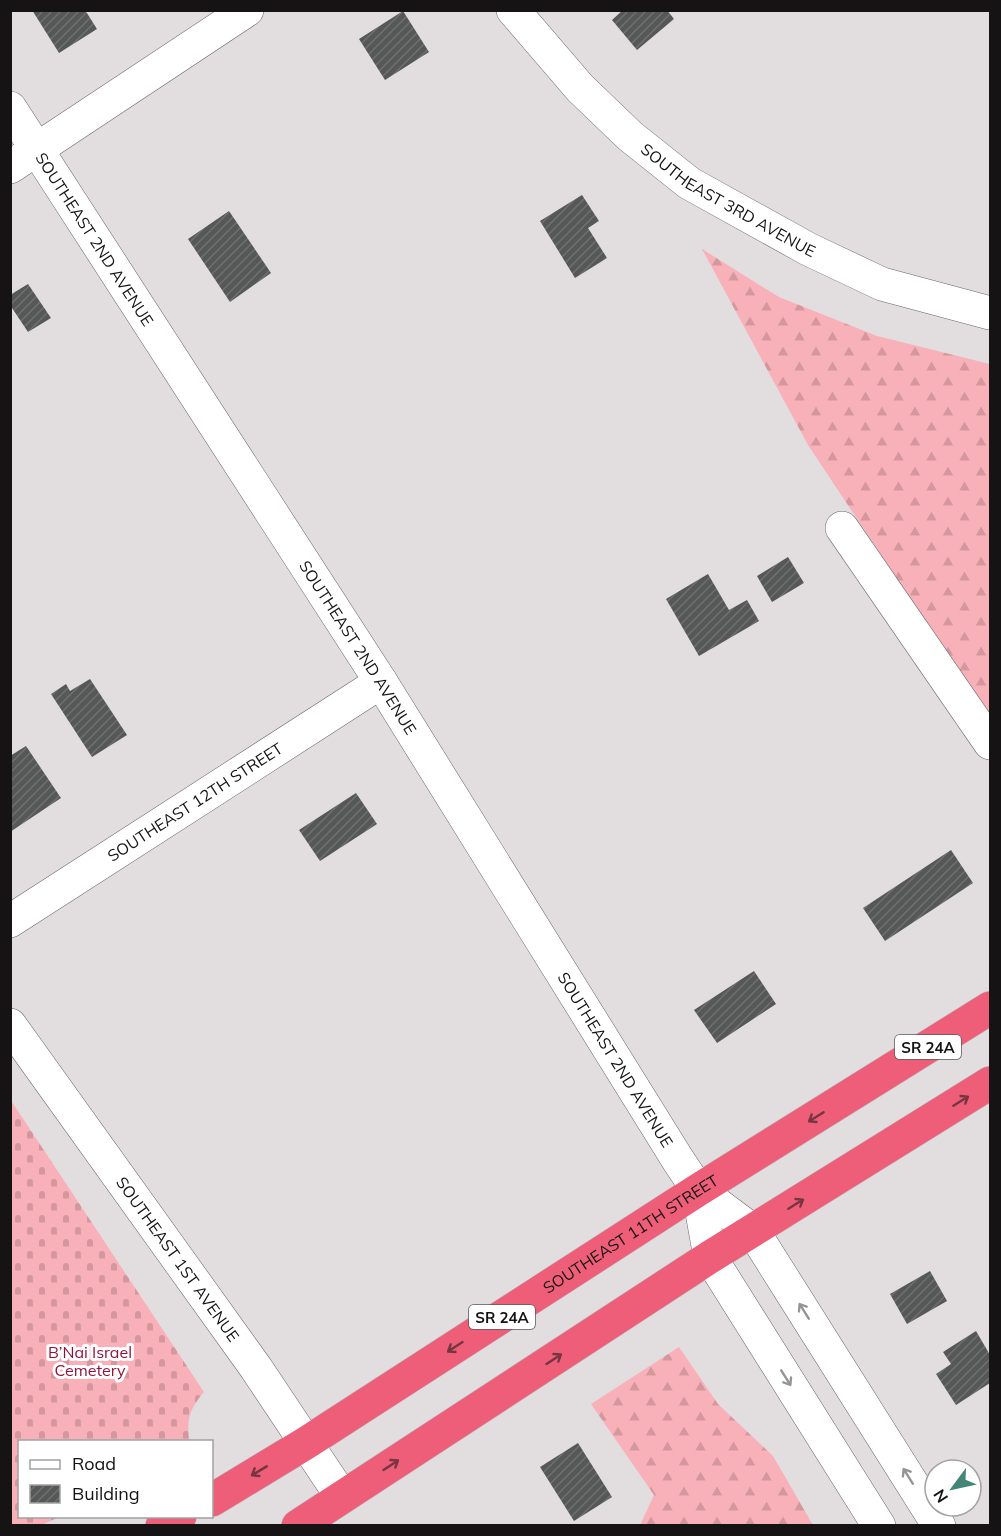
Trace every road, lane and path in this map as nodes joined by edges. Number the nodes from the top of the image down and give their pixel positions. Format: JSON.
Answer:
{"nodes":[{"id":1,"x":248,"y":10,"type":"edge"},
{"id":2,"x":513,"y":10,"type":"edge"},
{"id":3,"x":10,"y":108,"type":"edge"},
{"id":4,"x":38,"y":149,"type":"junction"},
{"id":5,"x":10,"y":167,"type":"edge"},
{"id":6,"x":990,"y":313,"type":"edge"},
{"id":7,"x":842,"y":528,"type":"dead end"},
{"id":8,"x":381,"y":682,"type":"junction"},
{"id":9,"x":990,"y":743,"type":"edge"},
{"id":10,"x":10,"y":921,"type":"edge"},
{"id":11,"x":990,"y":1008,"type":"edge"},
{"id":12,"x":10,"y":1024,"type":"edge"},
{"id":13,"x":990,"y":1083,"type":"edge"},
{"id":14,"x":698,"y":1190,"type":"junction"},
{"id":15,"x":753,"y":1231,"type":"junction"},
{"id":16,"x":710,"y":1257,"type":"junction"},
{"id":17,"x":306,"y":1443,"type":"junction"},
{"id":18,"x":342,"y":1497,"type":"junction"},
{"id":19,"x":213,"y":1499,"type":"edge"},
{"id":20,"x":176,"y":1518,"type":"edge"},
{"id":21,"x":162,"y":1526,"type":"edge"},
{"id":22,"x":298,"y":1526,"type":"edge"},
{"id":23,"x":879,"y":1526,"type":"edge"},
{"id":24,"x":939,"y":1526,"type":"edge"}],
"edges":[{"from":1,"to":4,"type":"street"},
{"from":2,"to":6,"type":"street","name":"SOUTHEAST 3RD AVENUE"},
{"from":3,"to":4,"type":"street","name":"SOUTHEAST 2ND AVENUE"},
{"from":4,"to":5,"type":"street"},
{"from":4,"to":8,"type":"street","name":"SOUTHEAST 2ND AVENUE"},
{"from":7,"to":9,"type":"street"},
{"from":8,"to":10,"type":"street","name":"SOUTHEAST 12TH STREET"},
{"from":8,"to":14,"type":"street","name":"SOUTHEAST 2ND AVENUE"},
{"from":11,"to":14,"type":"highway","name":"SOUTHEAST 11TH STREET","number":"SR 24A","one_way":true},
{"from":12,"to":17,"type":"street","name":"SOUTHEAST 1ST AVENUE"},
{"from":15,"to":13,"type":"highway","one_way":true},
{"from":14,"to":15,"type":"street","name":"SOUTHEAST 2ND AVENUE"},
{"from":14,"to":16,"type":"street","name":"SOUTHEAST 2ND AVENUE"},
{"from":14,"to":17,"type":"highway","name":"SOUTHEAST 11TH STREET","number":"SR 24A","one_way":true},
{"from":15,"to":16,"type":"highway"},
{"from":24,"to":15,"type":"street","name":"SOUTHEAST 2ND AVENUE","one_way":true},
{"from":18,"to":16,"type":"highway","one_way":true},
{"from":16,"to":23,"type":"street","name":"SOUTHEAST 2ND AVENUE","one_way":true},
{"from":17,"to":18,"type":"street","name":"SOUTHEAST 1ST AVENUE"},
{"from":17,"to":19,"type":"highway","name":"SOUTHEAST 11TH STREET","number":"SR 24A","one_way":true},
{"from":18,"to":22,"type":"highway"},
{"from":20,"to":21,"type":"highway"}]}
